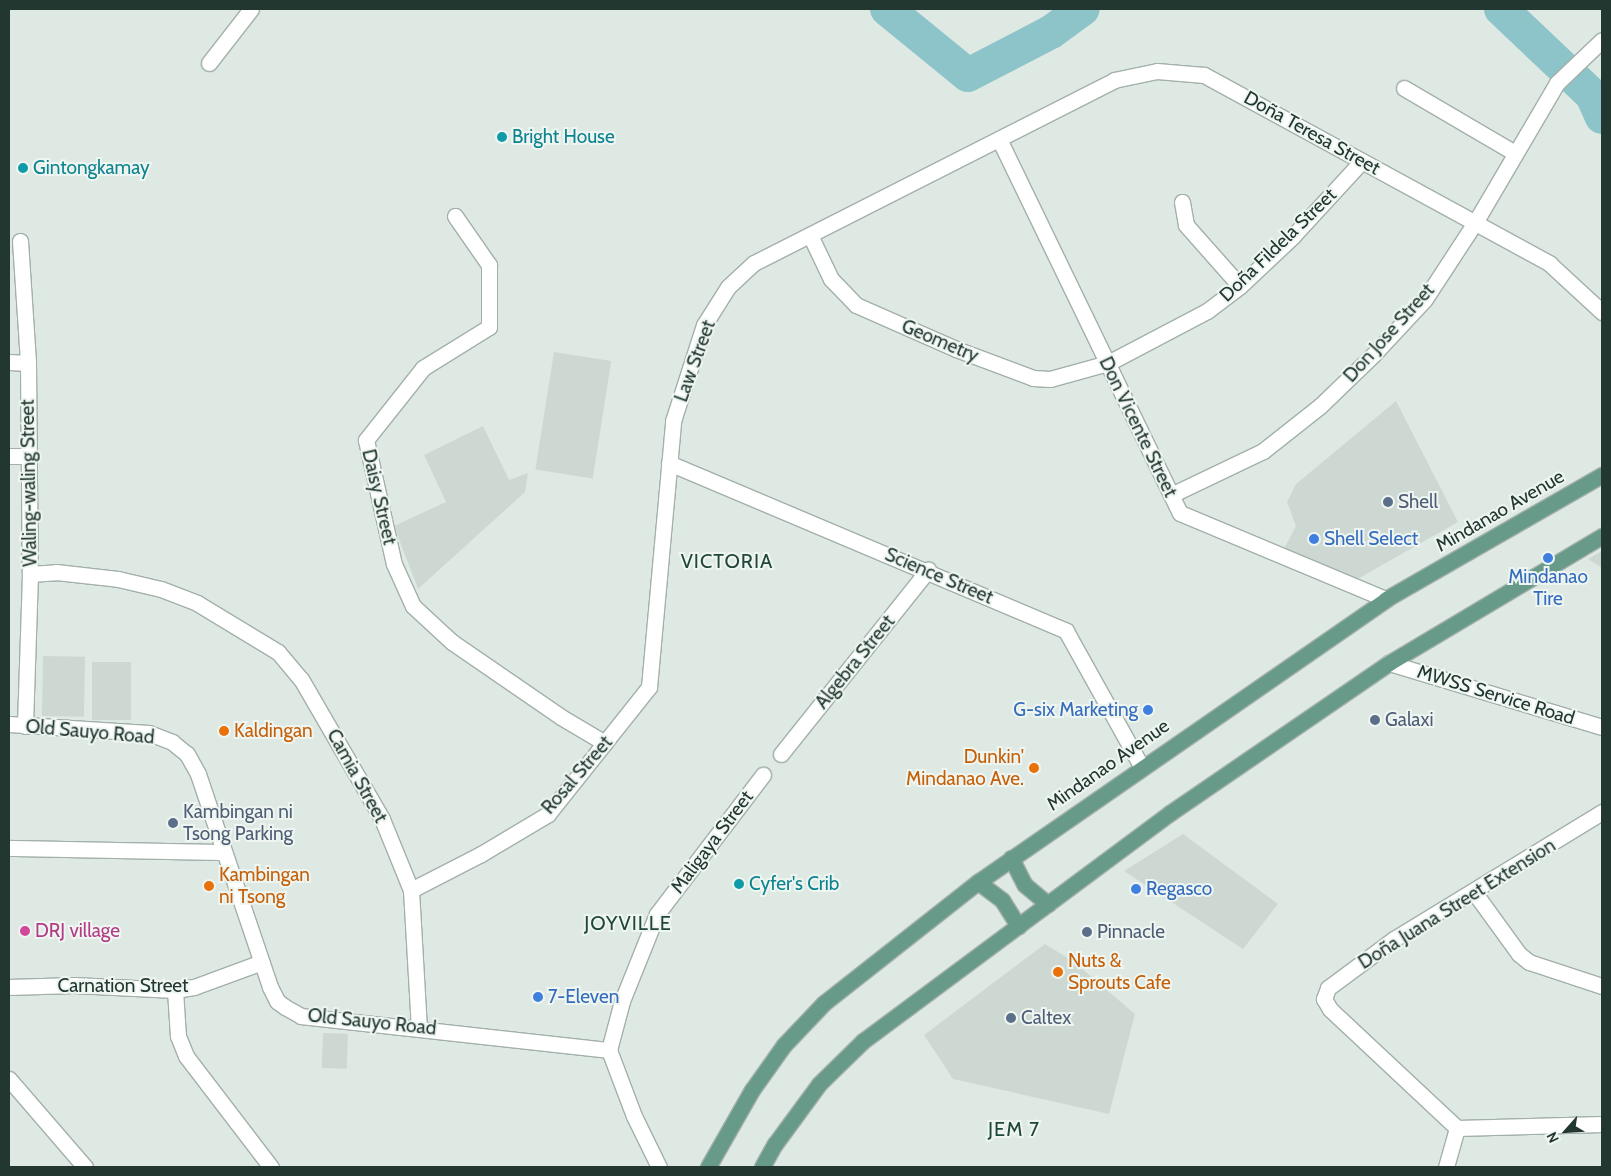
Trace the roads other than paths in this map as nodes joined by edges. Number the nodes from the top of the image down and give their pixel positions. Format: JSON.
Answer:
{"nodes":[{"id":1,"x":252,"y":9,"type":"edge"},
{"id":2,"x":1602,"y":40,"type":"edge"},
{"id":3,"x":209,"y":63,"type":"dead end"},
{"id":4,"x":1404,"y":88,"type":"dead end"},
{"id":5,"x":1000,"y":141,"type":"junction"},
{"id":6,"x":1516,"y":153,"type":"junction"},
{"id":7,"x":1362,"y":161,"type":"junction"},
{"id":8,"x":1182,"y":202,"type":"dead end"},
{"id":9,"x":455,"y":216,"type":"dead end"},
{"id":10,"x":1476,"y":221,"type":"junction"},
{"id":11,"x":810,"y":235,"type":"junction"},
{"id":12,"x":20,"y":241,"type":"dead end"},
{"id":13,"x":1240,"y":286,"type":"junction"},
{"id":14,"x":1602,"y":312,"type":"edge"},
{"id":15,"x":9,"y":362,"type":"edge"},
{"id":16,"x":1108,"y":362,"type":"junction"},
{"id":17,"x":28,"y":363,"type":"junction"},
{"id":18,"x":9,"y":456,"type":"edge"},
{"id":19,"x":29,"y":456,"type":"junction"},
{"id":20,"x":669,"y":464,"type":"junction"},
{"id":21,"x":1602,"y":476,"type":"edge"},
{"id":22,"x":1171,"y":495,"type":"junction"},
{"id":23,"x":1602,"y":536,"type":"edge"},
{"id":24,"x":928,"y":570,"type":"junction"},
{"id":25,"x":30,"y":574,"type":"junction"},
{"id":26,"x":1386,"y":599,"type":"junction"},
{"id":27,"x":1389,"y":663,"type":"junction"},
{"id":28,"x":648,"y":687,"type":"joint"},
{"id":29,"x":9,"y":724,"type":"edge"},
{"id":30,"x":25,"y":726,"type":"junction"},
{"id":31,"x":1602,"y":727,"type":"edge"},
{"id":32,"x":605,"y":743,"type":"junction"},
{"id":33,"x":781,"y":754,"type":"dead end"},
{"id":34,"x":1141,"y":766,"type":"junction"},
{"id":35,"x":763,"y":775,"type":"dead end"},
{"id":36,"x":1602,"y":812,"type":"edge"},
{"id":37,"x":9,"y":848,"type":"edge"},
{"id":38,"x":224,"y":852,"type":"junction"},
{"id":39,"x":1011,"y":858,"type":"junction"},
{"id":40,"x":978,"y":882,"type":"junction"},
{"id":41,"x":412,"y":890,"type":"junction"},
{"id":42,"x":1474,"y":892,"type":"junction"},
{"id":43,"x":1048,"y":904,"type":"junction"},
{"id":44,"x":1018,"y":926,"type":"junction"},
{"id":45,"x":262,"y":962,"type":"junction"},
{"id":46,"x":1602,"y":986,"type":"edge"},
{"id":47,"x":9,"y":988,"type":"edge"},
{"id":48,"x":175,"y":990,"type":"junction"},
{"id":49,"x":419,"y":1027,"type":"junction"},
{"id":50,"x":609,"y":1050,"type":"junction"},
{"id":51,"x":9,"y":1079,"type":"edge"},
{"id":52,"x":1602,"y":1124,"type":"edge"},
{"id":53,"x":1457,"y":1128,"type":"junction"},
{"id":54,"x":85,"y":1167,"type":"edge"},
{"id":55,"x":271,"y":1167,"type":"edge"},
{"id":56,"x":659,"y":1167,"type":"edge"},
{"id":57,"x":708,"y":1167,"type":"edge"},
{"id":58,"x":762,"y":1167,"type":"edge"},
{"id":59,"x":1446,"y":1167,"type":"edge"}],
"edges":[{"from":1,"to":3,"type":"street"},
{"from":2,"to":6,"type":"street","name":"Don Jose Street"},
{"from":4,"to":6,"type":"street"},
{"from":5,"to":7,"type":"street","name":"Doña Teresa Street"},
{"from":5,"to":11,"type":"street","name":"Law Street"},
{"from":5,"to":16,"type":"street","name":"Don Vicente Street"},
{"from":6,"to":10,"type":"street","name":"Don Jose Street"},
{"from":7,"to":10,"type":"street","name":"Doña Teresa Street"},
{"from":7,"to":13,"type":"street","name":"Doña Fildela Street"},
{"from":8,"to":13,"type":"street"},
{"from":9,"to":32,"type":"street","name":"Daisy Street"},
{"from":10,"to":14,"type":"street","name":"Doña Teresa Street"},
{"from":10,"to":22,"type":"street","name":"Don Jose Street"},
{"from":11,"to":16,"type":"street","name":"Geometry"},
{"from":11,"to":20,"type":"street","name":"Law Street"},
{"from":12,"to":17,"type":"street","name":"Waling-waling Street"},
{"from":13,"to":16,"type":"street","name":"Doña Fildela Street"},
{"from":15,"to":17,"type":"street"},
{"from":16,"to":22,"type":"street","name":"Don Vicente Street"},
{"from":17,"to":19,"type":"street","name":"Waling-waling Street"},
{"from":18,"to":19,"type":"street"},
{"from":19,"to":25,"type":"street","name":"Waling-waling Street"},
{"from":20,"to":24,"type":"street","name":"Science Street"},
{"from":20,"to":28,"type":"street","name":"Law Street"},
{"from":21,"to":26,"type":"main road","name":"Mindanao Avenue"},
{"from":22,"to":26,"type":"street","name":"Don Vicente Street"},
{"from":23,"to":27,"type":"main road"},
{"from":24,"to":33,"type":"street","name":"Algebra Street"},
{"from":24,"to":34,"type":"street","name":"Science Street"},
{"from":25,"to":30,"type":"street","name":"Waling-waling Street"},
{"from":25,"to":41,"type":"street","name":"Camia Street"},
{"from":26,"to":34,"type":"main road","name":"Mindanao Avenue"},
{"from":27,"to":31,"type":"street","name":"MWSS Service Road"},
{"from":27,"to":43,"type":"main road"},
{"from":28,"to":32,"type":"street","name":"Rosal Street"},
{"from":29,"to":30,"type":"street","name":"Old Sauyo Road"},
{"from":30,"to":38,"type":"street","name":"Old Sauyo Road"},
{"from":32,"to":41,"type":"street","name":"Rosal Street"},
{"from":34,"to":39,"type":"main road","name":"Mindanao Avenue"},
{"from":35,"to":50,"type":"street","name":"Maligaya Street"},
{"from":36,"to":42,"type":"street","name":"Doña Juana Street Extension"},
{"from":37,"to":38,"type":"street"},
{"from":38,"to":45,"type":"street","name":"Old Sauyo Road"},
{"from":39,"to":40,"type":"main road","name":"Mindanao Avenue"},
{"from":39,"to":43,"type":"main road"},
{"from":40,"to":44,"type":"main road"},
{"from":40,"to":57,"type":"main road","name":"Mindanao Avenue"},
{"from":41,"to":49,"type":"street","name":"Camia Street"},
{"from":42,"to":46,"type":"street"},
{"from":42,"to":53,"type":"street","name":"Doña Juana Street Extension"},
{"from":43,"to":44,"type":"main road"},
{"from":44,"to":58,"type":"main road"},
{"from":45,"to":48,"type":"street","name":"Carnation Street"},
{"from":45,"to":49,"type":"street","name":"Old Sauyo Road"},
{"from":47,"to":48,"type":"street","name":"Carnation Street"},
{"from":48,"to":55,"type":"street"},
{"from":49,"to":50,"type":"street","name":"Old Sauyo Road"},
{"from":50,"to":56,"type":"street"},
{"from":51,"to":54,"type":"street"},
{"from":52,"to":53,"type":"street"},
{"from":53,"to":59,"type":"street"}]}
